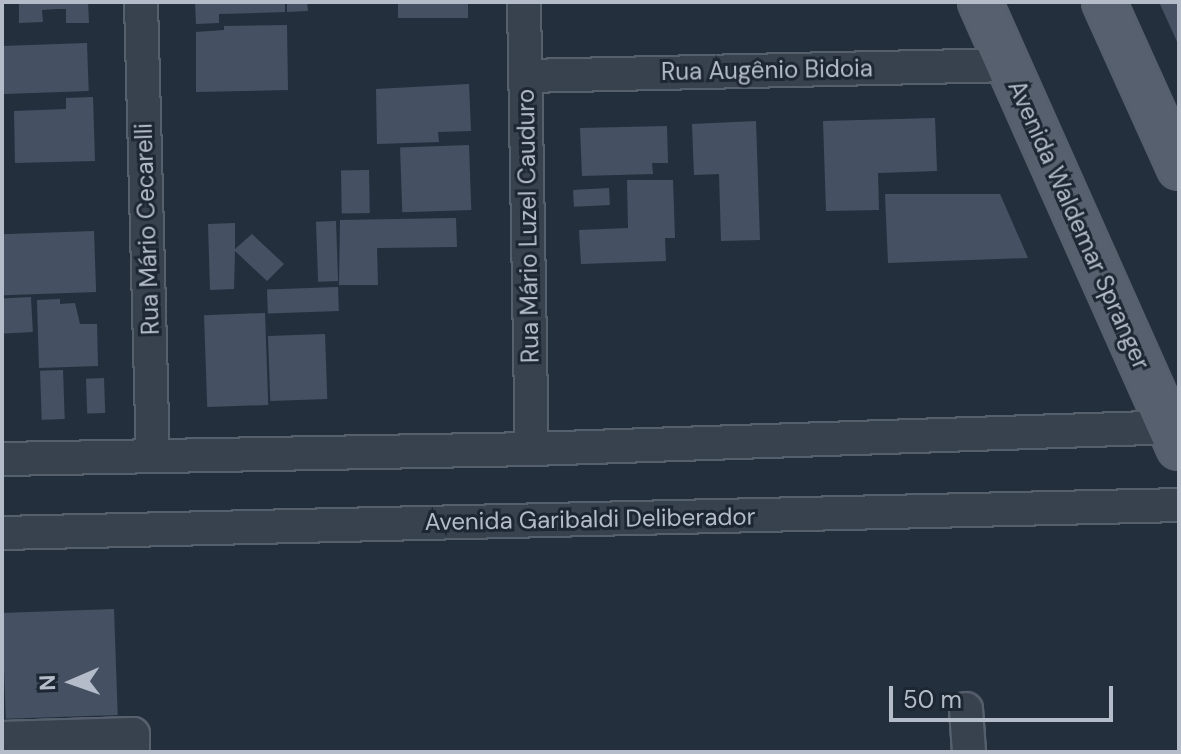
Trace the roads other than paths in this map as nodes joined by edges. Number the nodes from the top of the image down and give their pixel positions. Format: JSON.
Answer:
{"nodes":[{"id":1,"x":141,"y":2,"type":"edge"},
{"id":2,"x":524,"y":2,"type":"edge"},
{"id":3,"x":980,"y":2,"type":"edge"},
{"id":4,"x":1104,"y":2,"type":"edge"},
{"id":5,"x":1008,"y":65,"type":"junction"},
{"id":6,"x":526,"y":76,"type":"junction"},
{"id":7,"x":1179,"y":168,"type":"edge"},
{"id":8,"x":1176,"y":434,"type":"edge"},
{"id":9,"x":532,"y":449,"type":"junction"},
{"id":10,"x":153,"y":455,"type":"junction"},
{"id":11,"x":2,"y":459,"type":"edge"},
{"id":12,"x":1179,"y":505,"type":"edge"},
{"id":13,"x":2,"y":533,"type":"edge"},
{"id":14,"x":966,"y":709,"type":"dead end"},
{"id":15,"x":5,"y":743,"type":"edge"},
{"id":16,"x":65,"y":744,"type":"edge"},
{"id":17,"x":133,"y":752,"type":"edge"},
{"id":18,"x":969,"y":752,"type":"edge"}],
"edges":[{"from":1,"to":10,"type":"street","name":"Rua Mário Cecarelli"},
{"from":2,"to":6,"type":"street","name":"Rua Mário Luzel Cauduro"},
{"from":3,"to":5,"type":"main road","name":"Avenida Waldemar Spranger"},
{"from":4,"to":7,"type":"main road"},
{"from":5,"to":6,"type":"street","name":"Rua Augênio Bidoia"},
{"from":5,"to":8,"type":"main road","name":"Avenida Waldemar Spranger"},
{"from":6,"to":9,"type":"street","name":"Rua Mário Luzel Cauduro"},
{"from":8,"to":9,"type":"street"},
{"from":9,"to":10,"type":"street"},
{"from":10,"to":11,"type":"street"},
{"from":12,"to":13,"type":"street","name":"Avenida Garibaldi Deliberador"},
{"from":14,"to":18,"type":"street"},
{"from":15,"to":16,"type":"street"},
{"from":16,"to":17,"type":"street"}]}
